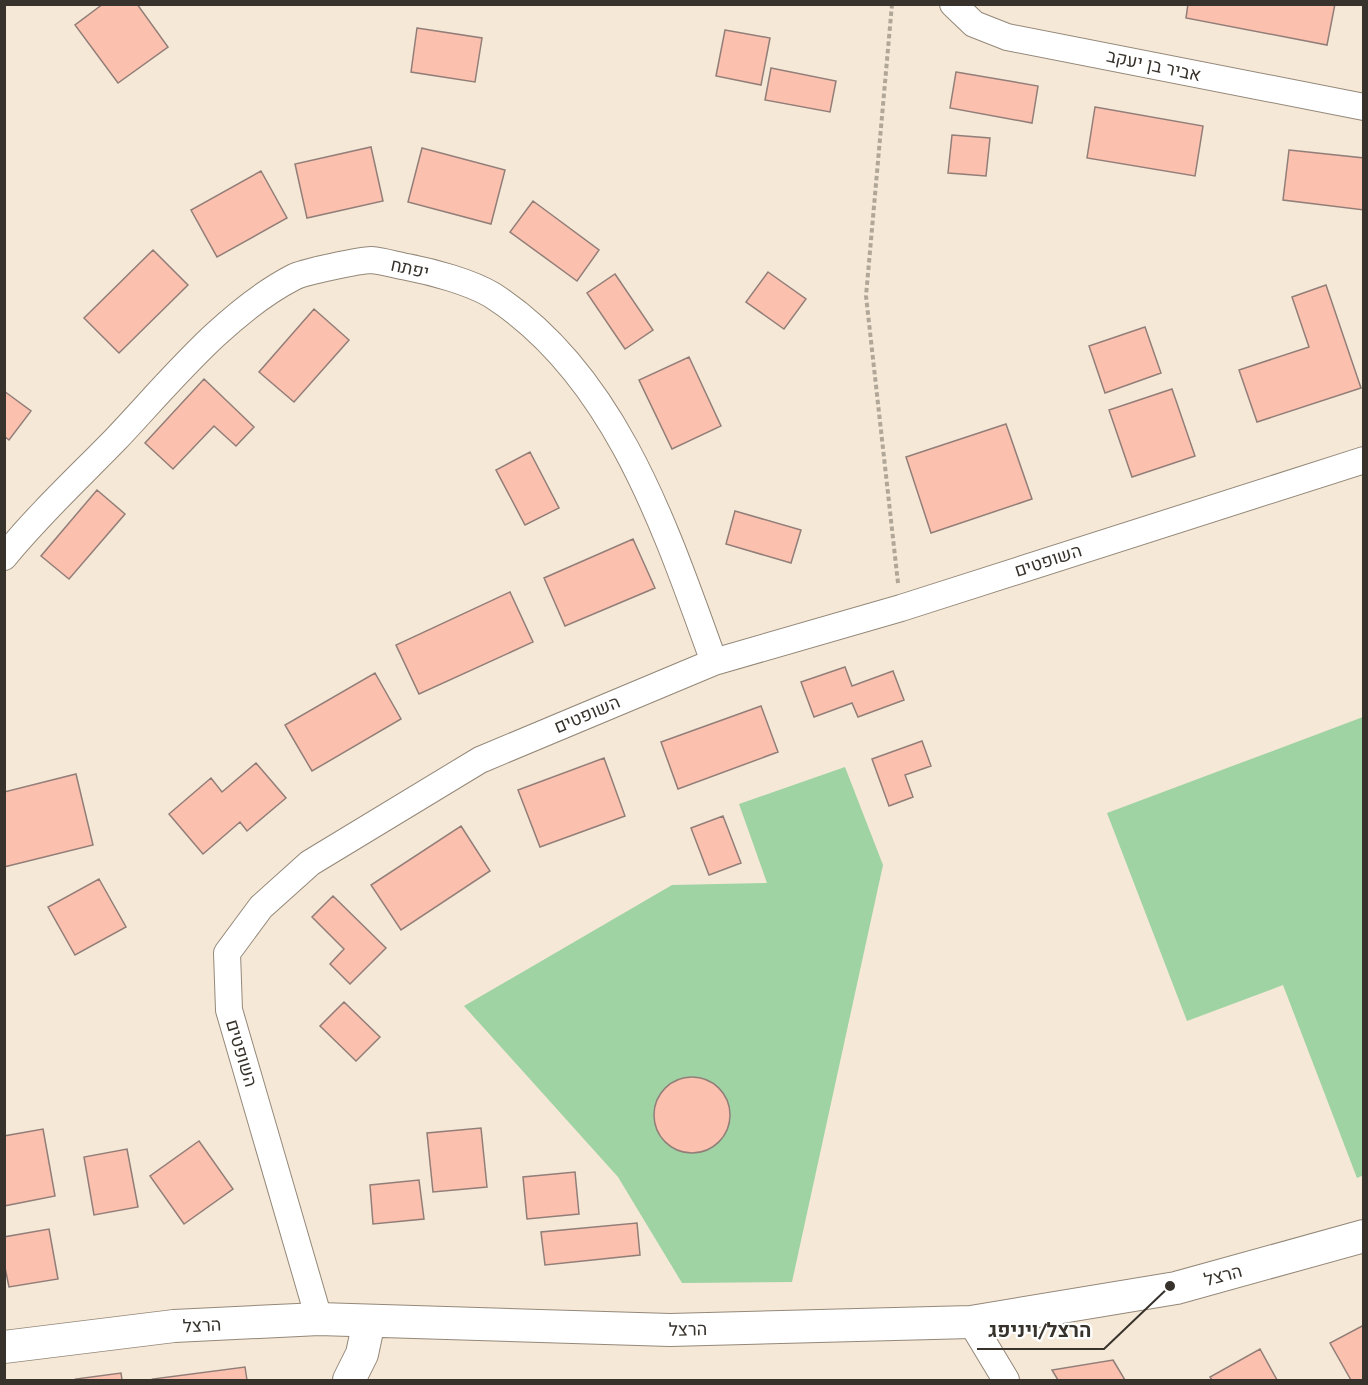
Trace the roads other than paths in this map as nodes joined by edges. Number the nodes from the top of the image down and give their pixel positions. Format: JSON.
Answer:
{"nodes":[{"id":1,"x":953,"y":4,"type":"edge"},
{"id":2,"x":1364,"y":107,"type":"edge"},
{"id":3,"x":1364,"y":460,"type":"edge"},
{"id":4,"x":4,"y":557,"type":"edge"},
{"id":5,"x":714,"y":662,"type":"junction"},
{"id":6,"x":1364,"y":1236,"type":"edge"},
{"id":7,"x":319,"y":1319,"type":"junction"},
{"id":8,"x":369,"y":1321,"type":"junction"},
{"id":9,"x":970,"y":1322,"type":"junction"},
{"id":10,"x":4,"y":1347,"type":"edge"},
{"id":11,"x":349,"y":1380,"type":"edge"},
{"id":12,"x":1006,"y":1380,"type":"edge"}],
"edges":[{"from":1,"to":2,"type":"street","name":"אביר בן יעקב"},
{"from":3,"to":5,"type":"street","name":"השופטים"},
{"from":4,"to":5,"type":"street","name":"יפתח"},
{"from":5,"to":7,"type":"street","name":"השופטים"},
{"from":6,"to":9,"type":"street","name":"הרצל"},
{"from":7,"to":8,"type":"street","name":"הרצל"},
{"from":7,"to":10,"type":"street","name":"הרצל"},
{"from":8,"to":9,"type":"street","name":"הרצל"},
{"from":8,"to":11,"type":"street"},
{"from":9,"to":12,"type":"street"}]}
